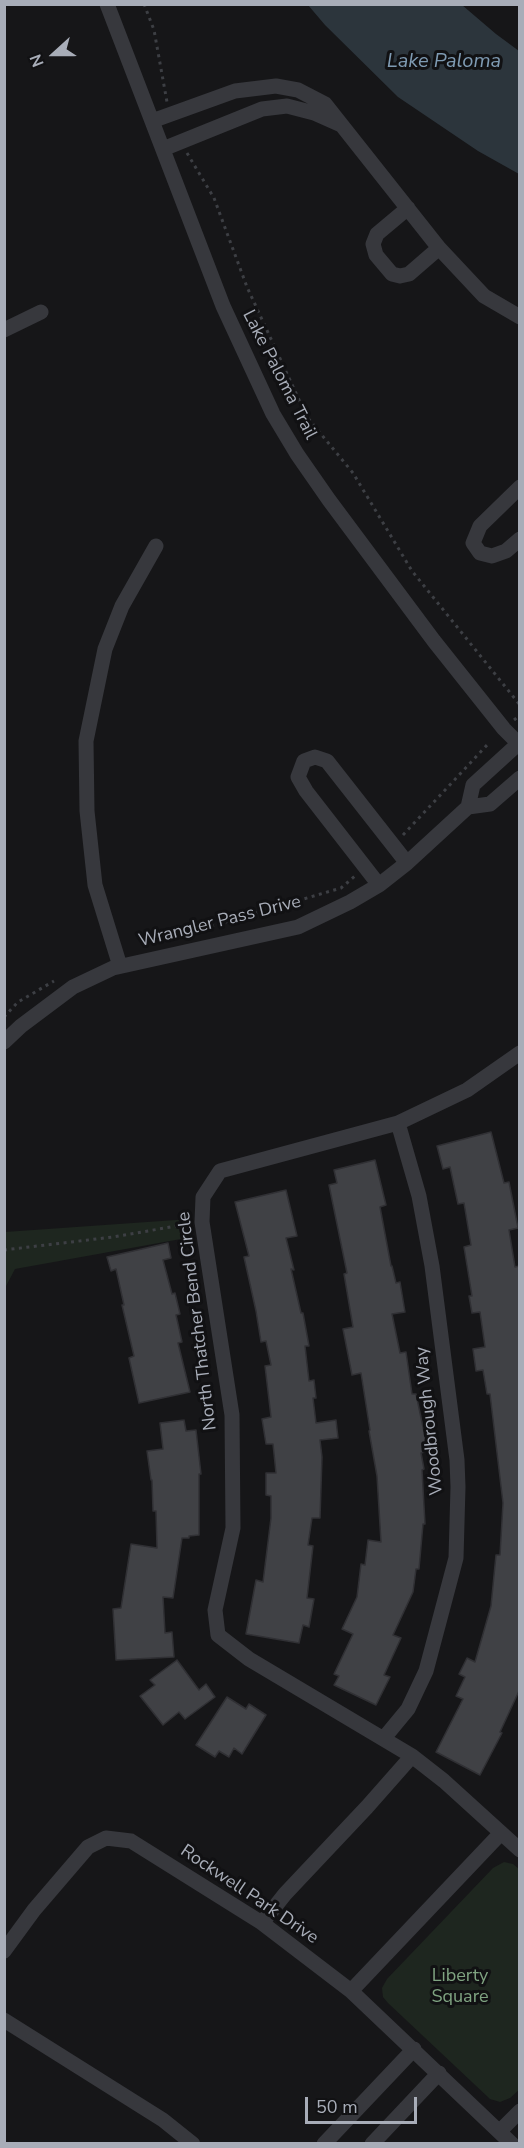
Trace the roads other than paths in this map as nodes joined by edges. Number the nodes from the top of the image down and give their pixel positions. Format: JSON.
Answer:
{"nodes":[{"id":1,"x":106,"y":4,"type":"edge"},
{"id":2,"x":152,"y":121,"type":"junction"},
{"id":3,"x":344,"y":126,"type":"junction"},
{"id":4,"x":163,"y":149,"type":"junction"},
{"id":5,"x":408,"y":208,"type":"junction"},
{"id":6,"x":439,"y":248,"type":"junction"},
{"id":7,"x":41,"y":312,"type":"dead end"},
{"id":8,"x":519,"y":317,"type":"edge"},
{"id":9,"x":4,"y":330,"type":"edge"},
{"id":10,"x":519,"y":487,"type":"edge"},
{"id":11,"x":519,"y":539,"type":"edge"},
{"id":12,"x":156,"y":546,"type":"dead end"},
{"id":13,"x":519,"y":745,"type":"edge"},
{"id":14,"x":519,"y":778,"type":"edge"},
{"id":15,"x":468,"y":807,"type":"junction"},
{"id":16,"x":407,"y":863,"type":"junction"},
{"id":17,"x":379,"y":885,"type":"junction"},
{"id":18,"x":120,"y":966,"type":"junction"},
{"id":19,"x":4,"y":1042,"type":"edge"},
{"id":20,"x":519,"y":1053,"type":"edge"},
{"id":21,"x":398,"y":1124,"type":"junction"},
{"id":22,"x":384,"y":1738,"type":"junction"},
{"id":23,"x":412,"y":1756,"type":"junction"},
{"id":24,"x":501,"y":1833,"type":"junction"},
{"id":25,"x":519,"y":1850,"type":"edge"},
{"id":26,"x":262,"y":1923,"type":"junction"},
{"id":27,"x":4,"y":1951,"type":"edge"},
{"id":28,"x":351,"y":1991,"type":"junction"},
{"id":29,"x":4,"y":2020,"type":"edge"},
{"id":30,"x":414,"y":2049,"type":"junction"},
{"id":31,"x":439,"y":2073,"type":"junction"},
{"id":32,"x":519,"y":2111,"type":"edge"},
{"id":33,"x":501,"y":2130,"type":"junction"},
{"id":34,"x":193,"y":2144,"type":"edge"},
{"id":35,"x":324,"y":2144,"type":"edge"},
{"id":36,"x":372,"y":2144,"type":"edge"},
{"id":37,"x":512,"y":2144,"type":"edge"}],
"edges":[{"from":1,"to":2,"type":"street","name":"Lake Paloma Trail"},
{"from":2,"to":3,"type":"street"},
{"from":2,"to":4,"type":"street","name":"Lake Paloma Trail"},
{"from":3,"to":4,"type":"street"},
{"from":3,"to":5,"type":"street"},
{"from":4,"to":13,"type":"street","name":"Lake Paloma Trail"},
{"from":5,"to":6,"type":"street"},
{"from":5,"to":6,"type":"street"},
{"from":6,"to":8,"type":"street"},
{"from":7,"to":9,"type":"street"},
{"from":10,"to":11,"type":"street"},
{"from":12,"to":18,"type":"street"},
{"from":13,"to":15,"type":"street","name":"Wrangler Pass Drive"},
{"from":14,"to":15,"type":"street","name":"Wrangler Pass Drive"},
{"from":15,"to":16,"type":"street","name":"Wrangler Pass Drive"},
{"from":16,"to":17,"type":"street","name":"Wrangler Pass Drive"},
{"from":16,"to":17,"type":"street"},
{"from":17,"to":18,"type":"street","name":"Wrangler Pass Drive"},
{"from":18,"to":19,"type":"street","name":"Wrangler Pass Drive"},
{"from":20,"to":21,"type":"street","name":"North Thatcher Bend Circle"},
{"from":21,"to":22,"type":"street","name":"Woodbrough Way"},
{"from":21,"to":22,"type":"street","name":"North Thatcher Bend Circle"},
{"from":22,"to":23,"type":"street"},
{"from":23,"to":24,"type":"street"},
{"from":23,"to":26,"type":"street"},
{"from":24,"to":25,"type":"street"},
{"from":24,"to":28,"type":"street"},
{"from":26,"to":27,"type":"street","name":"Rockwell Park Drive"},
{"from":26,"to":28,"type":"street","name":"Rockwell Park Drive"},
{"from":28,"to":30,"type":"street","name":"Rockwell Park Drive"},
{"from":29,"to":34,"type":"street"},
{"from":30,"to":31,"type":"street","name":"Rockwell Park Drive"},
{"from":30,"to":35,"type":"street"},
{"from":31,"to":33,"type":"street","name":"Rockwell Park Drive"},
{"from":31,"to":36,"type":"street"},
{"from":32,"to":33,"type":"street"},
{"from":33,"to":37,"type":"street","name":"Rockwell Park Drive"}]}
